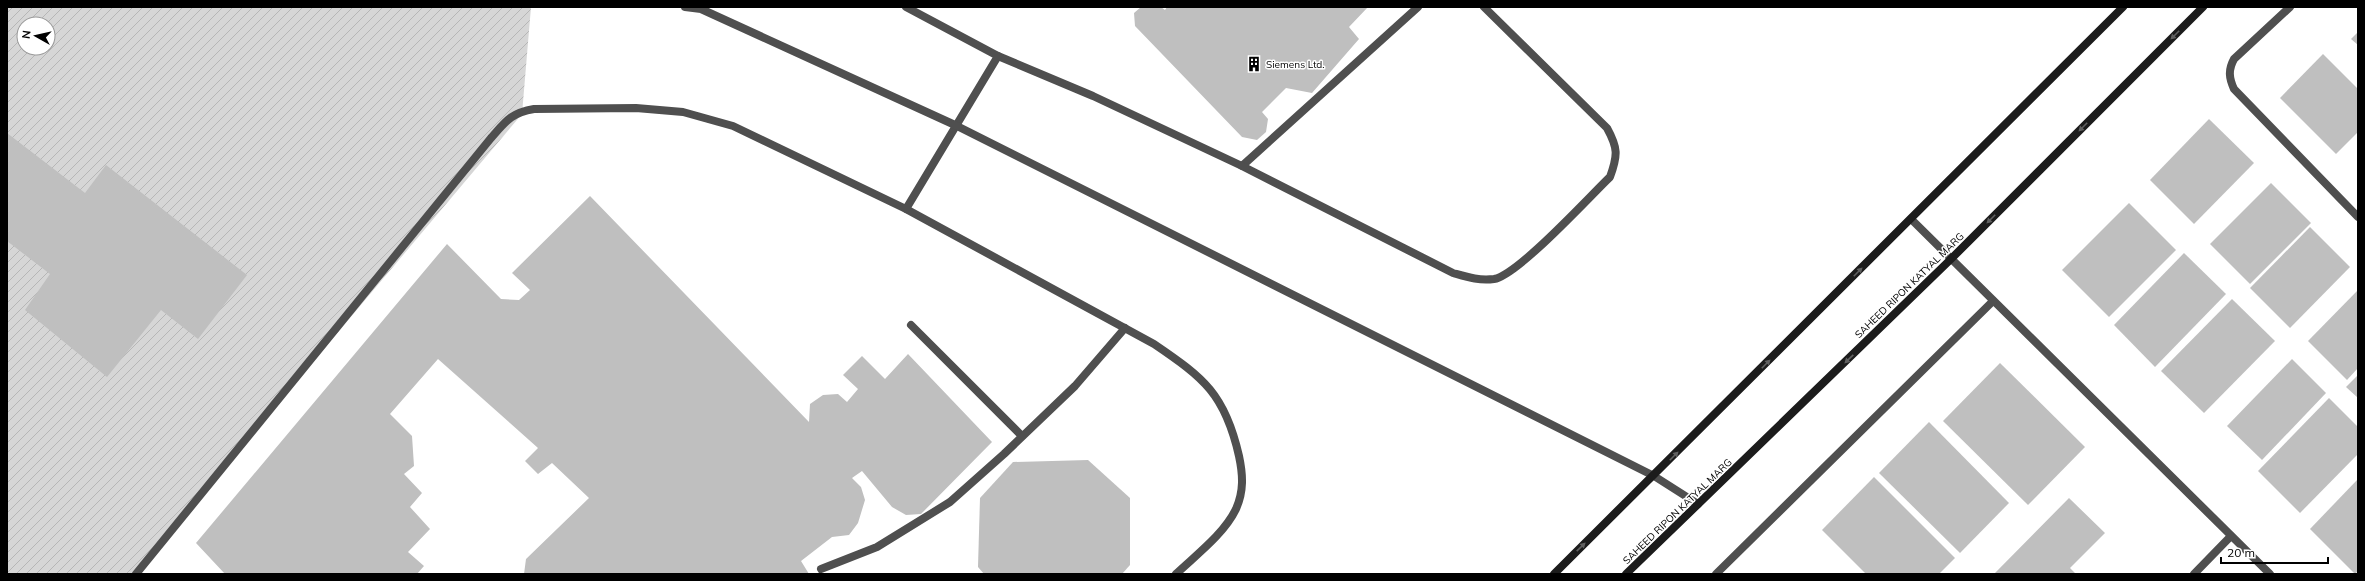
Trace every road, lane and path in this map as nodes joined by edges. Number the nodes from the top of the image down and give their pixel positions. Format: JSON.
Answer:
{"nodes":[{"id":1,"x":685,"y":7,"type":"edge"},
{"id":2,"x":906,"y":7,"type":"edge"},
{"id":3,"x":1418,"y":7,"type":"edge"},
{"id":4,"x":1484,"y":7,"type":"edge"},
{"id":5,"x":2123,"y":7,"type":"edge"},
{"id":6,"x":2203,"y":7,"type":"edge"},
{"id":7,"x":2290,"y":7,"type":"edge"},
{"id":8,"x":699,"y":8,"type":"edge"},
{"id":9,"x":998,"y":56,"type":"junction"},
{"id":10,"x":954,"y":125,"type":"junction"},
{"id":11,"x":1242,"y":166,"type":"junction"},
{"id":12,"x":906,"y":208,"type":"junction"},
{"id":13,"x":2358,"y":217,"type":"edge"},
{"id":14,"x":1911,"y":219,"type":"junction"},
{"id":15,"x":1950,"y":260,"type":"junction"},
{"id":16,"x":1993,"y":301,"type":"junction"},
{"id":17,"x":911,"y":326,"type":"dead end"},
{"id":18,"x":1125,"y":328,"type":"junction"},
{"id":19,"x":1022,"y":436,"type":"junction"},
{"id":20,"x":1654,"y":476,"type":"junction"},
{"id":21,"x":1698,"y":504,"type":"junction"},
{"id":22,"x":2231,"y":536,"type":"junction"},
{"id":23,"x":821,"y":570,"type":"dead end"},
{"id":24,"x":136,"y":574,"type":"edge"},
{"id":25,"x":1176,"y":574,"type":"edge"},
{"id":26,"x":1554,"y":574,"type":"edge"},
{"id":27,"x":1626,"y":574,"type":"edge"},
{"id":28,"x":1716,"y":574,"type":"edge"},
{"id":29,"x":2194,"y":574,"type":"edge"},
{"id":30,"x":2270,"y":574,"type":"edge"}],
"edges":[{"from":1,"to":8,"type":"street"},
{"from":2,"to":9,"type":"street"},
{"from":3,"to":11,"type":"street"},
{"from":4,"to":11,"type":"street"},
{"from":5,"to":14,"type":"street"},
{"from":6,"to":15,"type":"street","name":"SAHEED RIPON KATYAL MARG","one_way":true},
{"from":7,"to":13,"type":"street"},
{"from":8,"to":10,"type":"street"},
{"from":9,"to":10,"type":"street"},
{"from":9,"to":11,"type":"street"},
{"from":10,"to":12,"type":"street"},
{"from":10,"to":20,"type":"street"},
{"from":12,"to":18,"type":"street"},
{"from":12,"to":24,"type":"street"},
{"from":14,"to":15,"type":"street"},
{"from":20,"to":14,"type":"street","one_way":true},
{"from":15,"to":16,"type":"street"},
{"from":15,"to":21,"type":"street","name":"SAHEED RIPON KATYAL MARG","one_way":true},
{"from":16,"to":22,"type":"street"},
{"from":16,"to":28,"type":"street"},
{"from":17,"to":19,"type":"street"},
{"from":18,"to":19,"type":"street"},
{"from":18,"to":25,"type":"street"},
{"from":19,"to":23,"type":"street"},
{"from":20,"to":21,"type":"street"},
{"from":26,"to":20,"type":"street","one_way":true},
{"from":21,"to":27,"type":"street","name":"SAHEED RIPON KATYAL MARG"},
{"from":22,"to":29,"type":"street"},
{"from":22,"to":30,"type":"street"}]}
